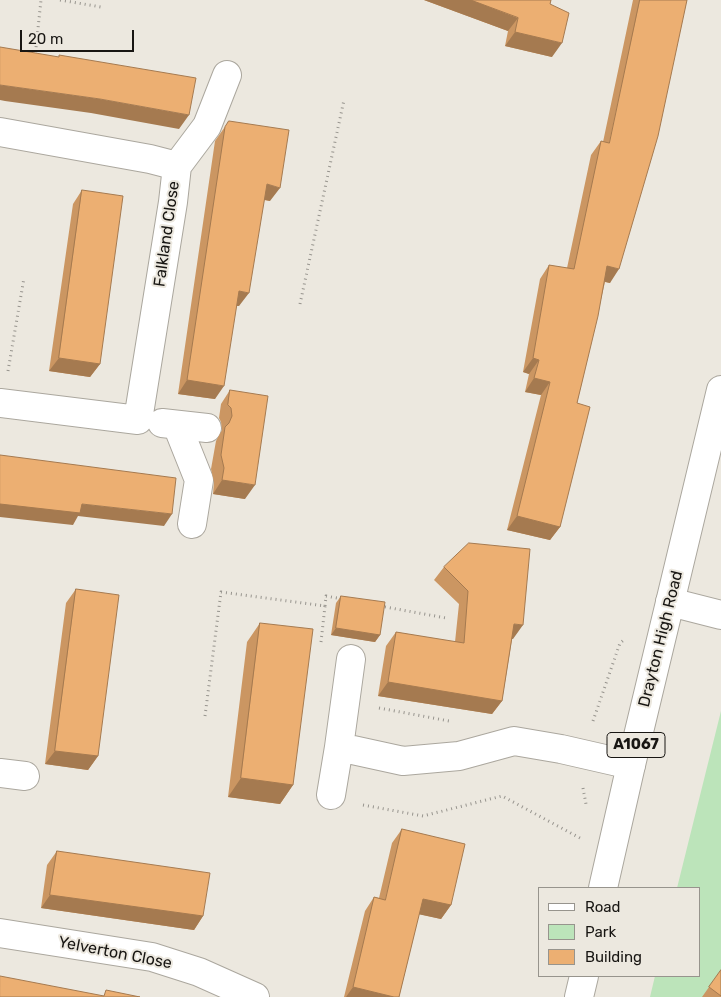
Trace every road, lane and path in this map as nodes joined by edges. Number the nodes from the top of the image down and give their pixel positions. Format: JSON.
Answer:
{"nodes":[{"id":1,"x":41,"y":0,"type":"edge"},
{"id":2,"x":60,"y":0,"type":"edge"},
{"id":3,"x":101,"y":7,"type":"dead end"},
{"id":4,"x":35,"y":59,"type":"edge"},
{"id":5,"x":227,"y":76,"type":"dead end"},
{"id":6,"x":344,"y":100,"type":"dead end"},
{"id":7,"x":0,"y":132,"type":"edge"},
{"id":8,"x":177,"y":166,"type":"junction"},
{"id":9,"x":24,"y":278,"type":"dead end"},
{"id":10,"x":300,"y":304,"type":"dead end"},
{"id":11,"x":721,"y":390,"type":"edge"},
{"id":12,"x":2,"y":404,"type":"edge"},
{"id":13,"x":138,"y":420,"type":"junction"},
{"id":14,"x":177,"y":425,"type":"junction"},
{"id":15,"x":207,"y":428,"type":"dead end"},
{"id":16,"x":192,"y":524,"type":"dead end"},
{"id":17,"x":344,"y":600,"type":"edge"},
{"id":18,"x":670,"y":602,"type":"junction"},
{"id":19,"x":372,"y":605,"type":"edge"},
{"id":20,"x":721,"y":616,"type":"edge"},
{"id":21,"x":446,"y":618,"type":"dead end"},
{"id":22,"x":351,"y":659,"type":"dead end"},
{"id":23,"x":345,"y":702,"type":"junction"},
{"id":24,"x":205,"y":716,"type":"dead end"},
{"id":25,"x":457,"y":722,"type":"dead end"},
{"id":26,"x":339,"y":747,"type":"junction"},
{"id":27,"x":631,"y":765,"type":"junction"},
{"id":28,"x":331,"y":795,"type":"joint"},
{"id":29,"x":584,"y":840,"type":"dead end"},
{"id":30,"x":604,"y":887,"type":"edge"},
{"id":31,"x":0,"y":933,"type":"edge"},
{"id":32,"x":584,"y":977,"type":"edge"},
{"id":33,"x":255,"y":997,"type":"edge"},
{"id":34,"x":579,"y":997,"type":"edge"}],
"edges":[{"from":1,"to":4,"type":"path"},
{"from":2,"to":3,"type":"path"},
{"from":5,"to":8,"type":"street"},
{"from":6,"to":10,"type":"path"},
{"from":7,"to":8,"type":"street","name":"Falkland Close"},
{"from":8,"to":13,"type":"street","name":"Falkland Close"},
{"from":9,"to":12,"type":"path"},
{"from":11,"to":18,"type":"street","name":"Drayton High Road","number":"A1067"},
{"from":12,"to":13,"type":"street"},
{"from":13,"to":14,"type":"street"},
{"from":14,"to":15,"type":"street"},
{"from":14,"to":16,"type":"street"},
{"from":17,"to":24,"type":"path"},
{"from":18,"to":20,"type":"street"},
{"from":18,"to":27,"type":"street","name":"Drayton High Road","number":"A1067"},
{"from":19,"to":21,"type":"path"},
{"from":22,"to":23,"type":"street"},
{"from":23,"to":25,"type":"path"},
{"from":23,"to":26,"type":"street"},
{"from":26,"to":27,"type":"street"},
{"from":26,"to":28,"type":"street"},
{"from":27,"to":30,"type":"street","name":"Drayton High Road","number":"A1067"},
{"from":28,"to":29,"type":"path"},
{"from":31,"to":33,"type":"street","name":"Yelverton Close"},
{"from":32,"to":34,"type":"street"}]}
